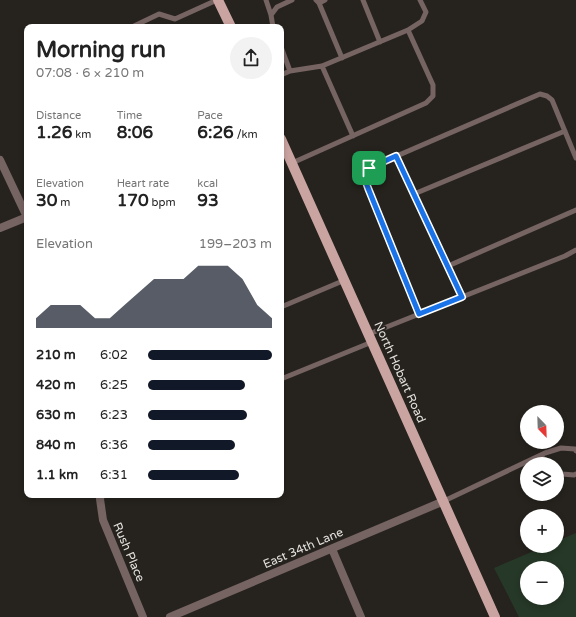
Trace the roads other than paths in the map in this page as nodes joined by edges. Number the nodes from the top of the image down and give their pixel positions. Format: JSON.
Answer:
{"nodes":[{"id":1,"x":218,"y":0,"type":"edge"},
{"id":2,"x":266,"y":0,"type":"edge"},
{"id":3,"x":292,"y":0,"type":"edge"},
{"id":4,"x":325,"y":0,"type":"edge"},
{"id":5,"x":363,"y":0,"type":"edge"},
{"id":6,"x":420,"y":0,"type":"edge"},
{"id":7,"x":318,"y":1,"type":"edge"},
{"id":8,"x":272,"y":15,"type":"junction"},
{"id":9,"x":138,"y":24,"type":"edge"},
{"id":10,"x":230,"y":24,"type":"edge"},
{"id":11,"x":273,"y":24,"type":"edge"},
{"id":12,"x":408,"y":30,"type":"junction"},
{"id":13,"x":380,"y":42,"type":"junction"},
{"id":14,"x":284,"y":55,"type":"edge"},
{"id":15,"x":342,"y":58,"type":"junction"},
{"id":16,"x":322,"y":66,"type":"junction"},
{"id":17,"x":290,"y":71,"type":"junction"},
{"id":18,"x":284,"y":74,"type":"edge"},
{"id":19,"x":565,"y":131,"type":"junction"},
{"id":20,"x":353,"y":136,"type":"junction"},
{"id":21,"x":284,"y":146,"type":"edge"},
{"id":22,"x":396,"y":156,"type":"junction"},
{"id":23,"x":576,"y":158,"type":"edge"},
{"id":24,"x":0,"y":160,"type":"edge"},
{"id":25,"x":292,"y":163,"type":"junction"},
{"id":26,"x":414,"y":194,"type":"junction"},
{"id":27,"x":576,"y":210,"type":"edge"},
{"id":28,"x":24,"y":211,"type":"edge"},
{"id":29,"x":24,"y":218,"type":"edge"},
{"id":30,"x":0,"y":228,"type":"edge"},
{"id":31,"x":576,"y":250,"type":"edge"},
{"id":32,"x":448,"y":266,"type":"junction"},
{"id":33,"x":345,"y":280,"type":"junction"},
{"id":34,"x":462,"y":297,"type":"junction"},
{"id":35,"x":284,"y":306,"type":"edge"},
{"id":36,"x":419,"y":314,"type":"junction"},
{"id":37,"x":371,"y":338,"type":"junction"},
{"id":38,"x":284,"y":378,"type":"edge"},
{"id":39,"x":576,"y":451,"type":"edge"},
{"id":40,"x":540,"y":456,"type":"joint"},
{"id":41,"x":564,"y":474,"type":"edge"},
{"id":42,"x":576,"y":474,"type":"edge"},
{"id":43,"x":100,"y":498,"type":"edge"},
{"id":44,"x":444,"y":501,"type":"junction"},
{"id":45,"x":332,"y":549,"type":"junction"},
{"id":46,"x":143,"y":617,"type":"edge"},
{"id":47,"x":170,"y":617,"type":"edge"},
{"id":48,"x":361,"y":617,"type":"edge"},
{"id":49,"x":495,"y":617,"type":"edge"}],
"edges":[{"from":1,"to":9,"type":"lane"},
{"from":1,"to":10,"type":"main road"},
{"from":2,"to":8,"type":"lane"},
{"from":3,"to":8,"type":"lane"},
{"from":4,"to":7,"type":"lane"},
{"from":5,"to":13,"type":"lane"},
{"from":6,"to":12,"type":"lane"},
{"from":7,"to":15,"type":"lane"},
{"from":8,"to":11,"type":"lane"},
{"from":12,"to":13,"type":"lane"},
{"from":12,"to":20,"type":"lane"},
{"from":13,"to":15,"type":"lane"},
{"from":14,"to":17,"type":"lane"},
{"from":15,"to":16,"type":"lane"},
{"from":16,"to":17,"type":"lane"},
{"from":16,"to":20,"type":"lane"},
{"from":17,"to":18,"type":"lane"},
{"from":19,"to":22,"type":"lane"},
{"from":19,"to":23,"type":"lane"},
{"from":19,"to":26,"type":"lane"},
{"from":20,"to":25,"type":"lane"},
{"from":21,"to":25,"type":"main road","name":"North Hobart Road"},
{"from":22,"to":26,"type":"lane"},
{"from":22,"to":36,"type":"lane"},
{"from":24,"to":28,"type":"street"},
{"from":25,"to":33,"type":"main road","name":"North Hobart Road"},
{"from":26,"to":32,"type":"lane"},
{"from":27,"to":32,"type":"lane"},
{"from":29,"to":30,"type":"street"},
{"from":31,"to":34,"type":"lane"},
{"from":32,"to":34,"type":"lane"},
{"from":33,"to":35,"type":"lane"},
{"from":33,"to":37,"type":"main road","name":"North Hobart Road"},
{"from":34,"to":36,"type":"lane"},
{"from":36,"to":37,"type":"lane"},
{"from":37,"to":38,"type":"lane"},
{"from":37,"to":44,"type":"main road","name":"North Hobart Road"},
{"from":39,"to":40,"type":"lane"},
{"from":40,"to":44,"type":"lane"},
{"from":41,"to":42,"type":"lane"},
{"from":43,"to":46,"type":"street","name":"Rush Place"},
{"from":44,"to":45,"type":"street","name":"East 34th Lane"},
{"from":44,"to":49,"type":"main road","name":"North Hobart Road"},
{"from":45,"to":47,"type":"street","name":"East 34th Lane"},
{"from":45,"to":48,"type":"street"}]}
